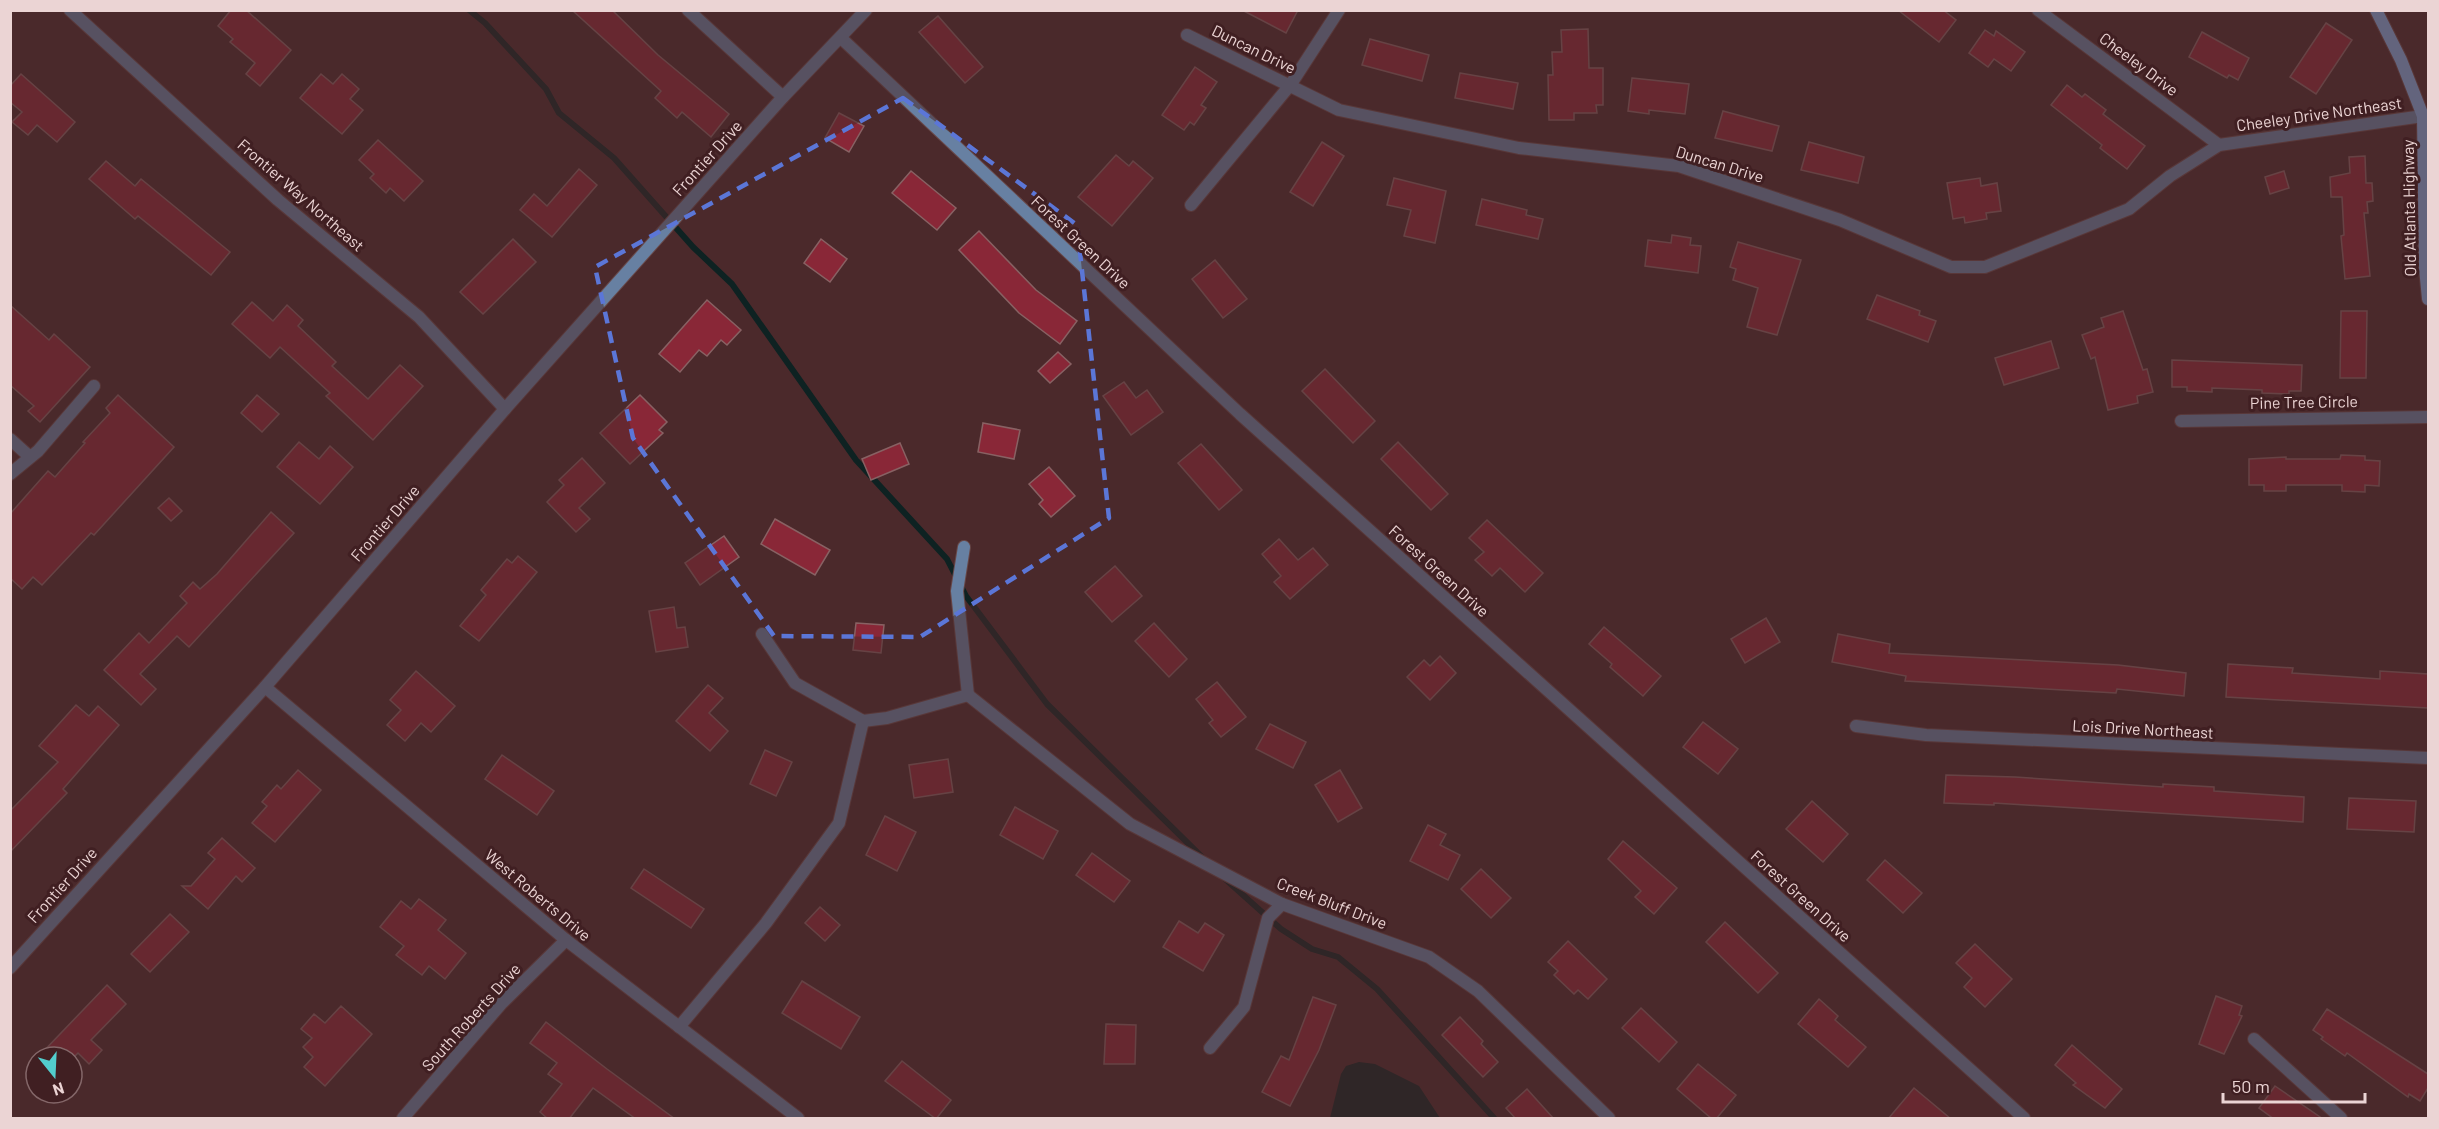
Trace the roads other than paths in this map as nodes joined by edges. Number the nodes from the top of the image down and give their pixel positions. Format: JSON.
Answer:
{"nodes":[{"id":1,"x":70,"y":10,"type":"edge"},
{"id":2,"x":688,"y":10,"type":"edge"},
{"id":3,"x":866,"y":10,"type":"edge"},
{"id":4,"x":1339,"y":10,"type":"edge"},
{"id":5,"x":2038,"y":10,"type":"edge"},
{"id":6,"x":2376,"y":10,"type":"edge"},
{"id":7,"x":1187,"y":35,"type":"dead end"},
{"id":8,"x":841,"y":38,"type":"junction"},
{"id":9,"x":1291,"y":84,"type":"junction"},
{"id":10,"x":783,"y":97,"type":"junction"},
{"id":11,"x":2426,"y":112,"type":"edge"},
{"id":12,"x":2219,"y":145,"type":"junction"},
{"id":13,"x":1191,"y":205,"type":"dead end"},
{"id":14,"x":2428,"y":299,"type":"edge"},
{"id":15,"x":94,"y":386,"type":"dead end"},
{"id":16,"x":505,"y":409,"type":"junction"},
{"id":17,"x":2428,"y":417,"type":"edge"},
{"id":18,"x":2181,"y":421,"type":"dead end"},
{"id":19,"x":10,"y":439,"type":"edge"},
{"id":20,"x":30,"y":457,"type":"junction"},
{"id":21,"x":10,"y":474,"type":"edge"},
{"id":22,"x":964,"y":547,"type":"dead end"},
{"id":23,"x":762,"y":634,"type":"dead end"},
{"id":24,"x":265,"y":687,"type":"junction"},
{"id":25,"x":968,"y":695,"type":"junction"},
{"id":26,"x":863,"y":721,"type":"junction"},
{"id":27,"x":1856,"y":726,"type":"dead end"},
{"id":28,"x":2428,"y":758,"type":"edge"},
{"id":29,"x":1282,"y":904,"type":"junction"},
{"id":30,"x":566,"y":940,"type":"junction"},
{"id":31,"x":10,"y":968,"type":"edge"},
{"id":32,"x":679,"y":1027,"type":"junction"},
{"id":33,"x":2254,"y":1039,"type":"dead end"},
{"id":34,"x":1210,"y":1048,"type":"dead end"},
{"id":35,"x":404,"y":1119,"type":"edge"},
{"id":36,"x":798,"y":1119,"type":"edge"},
{"id":37,"x":1610,"y":1119,"type":"edge"},
{"id":38,"x":2024,"y":1119,"type":"edge"},
{"id":39,"x":2340,"y":1119,"type":"edge"}],
"edges":[{"from":1,"to":16,"type":"street","name":"Frontier Way Northeast"},
{"from":2,"to":10,"type":"street"},
{"from":3,"to":8,"type":"street"},
{"from":4,"to":9,"type":"street"},
{"from":5,"to":12,"type":"street","name":"Cheeley Drive"},
{"from":6,"to":11,"type":"street"},
{"from":7,"to":9,"type":"street","name":"Duncan Drive"},
{"from":8,"to":10,"type":"street","name":"Frontier Drive"},
{"from":8,"to":38,"type":"street","name":"Forest Green Drive"},
{"from":9,"to":12,"type":"street","name":"Duncan Drive"},
{"from":9,"to":13,"type":"street"},
{"from":10,"to":16,"type":"street","name":"Frontier Drive"},
{"from":11,"to":12,"type":"street","name":"Cheeley Drive Northeast"},
{"from":11,"to":14,"type":"street","name":"Old Atlanta Highway"},
{"from":15,"to":20,"type":"street"},
{"from":16,"to":24,"type":"street","name":"Frontier Drive"},
{"from":17,"to":18,"type":"street","name":"Pine Tree Circle"},
{"from":19,"to":20,"type":"street"},
{"from":20,"to":21,"type":"street"},
{"from":22,"to":25,"type":"street"},
{"from":23,"to":26,"type":"street"},
{"from":24,"to":30,"type":"street","name":"West Roberts Drive"},
{"from":24,"to":31,"type":"street","name":"Frontier Drive"},
{"from":25,"to":26,"type":"street"},
{"from":25,"to":29,"type":"street","name":"Creek Bluff Drive"},
{"from":26,"to":32,"type":"street"},
{"from":27,"to":28,"type":"street","name":"Lois Drive Northeast"},
{"from":29,"to":34,"type":"street"},
{"from":29,"to":37,"type":"street","name":"Creek Bluff Drive"},
{"from":30,"to":32,"type":"street","name":"West Roberts Drive"},
{"from":30,"to":35,"type":"street","name":"South Roberts Drive"},
{"from":32,"to":36,"type":"street","name":"West Roberts Drive"},
{"from":33,"to":39,"type":"street"}]}
